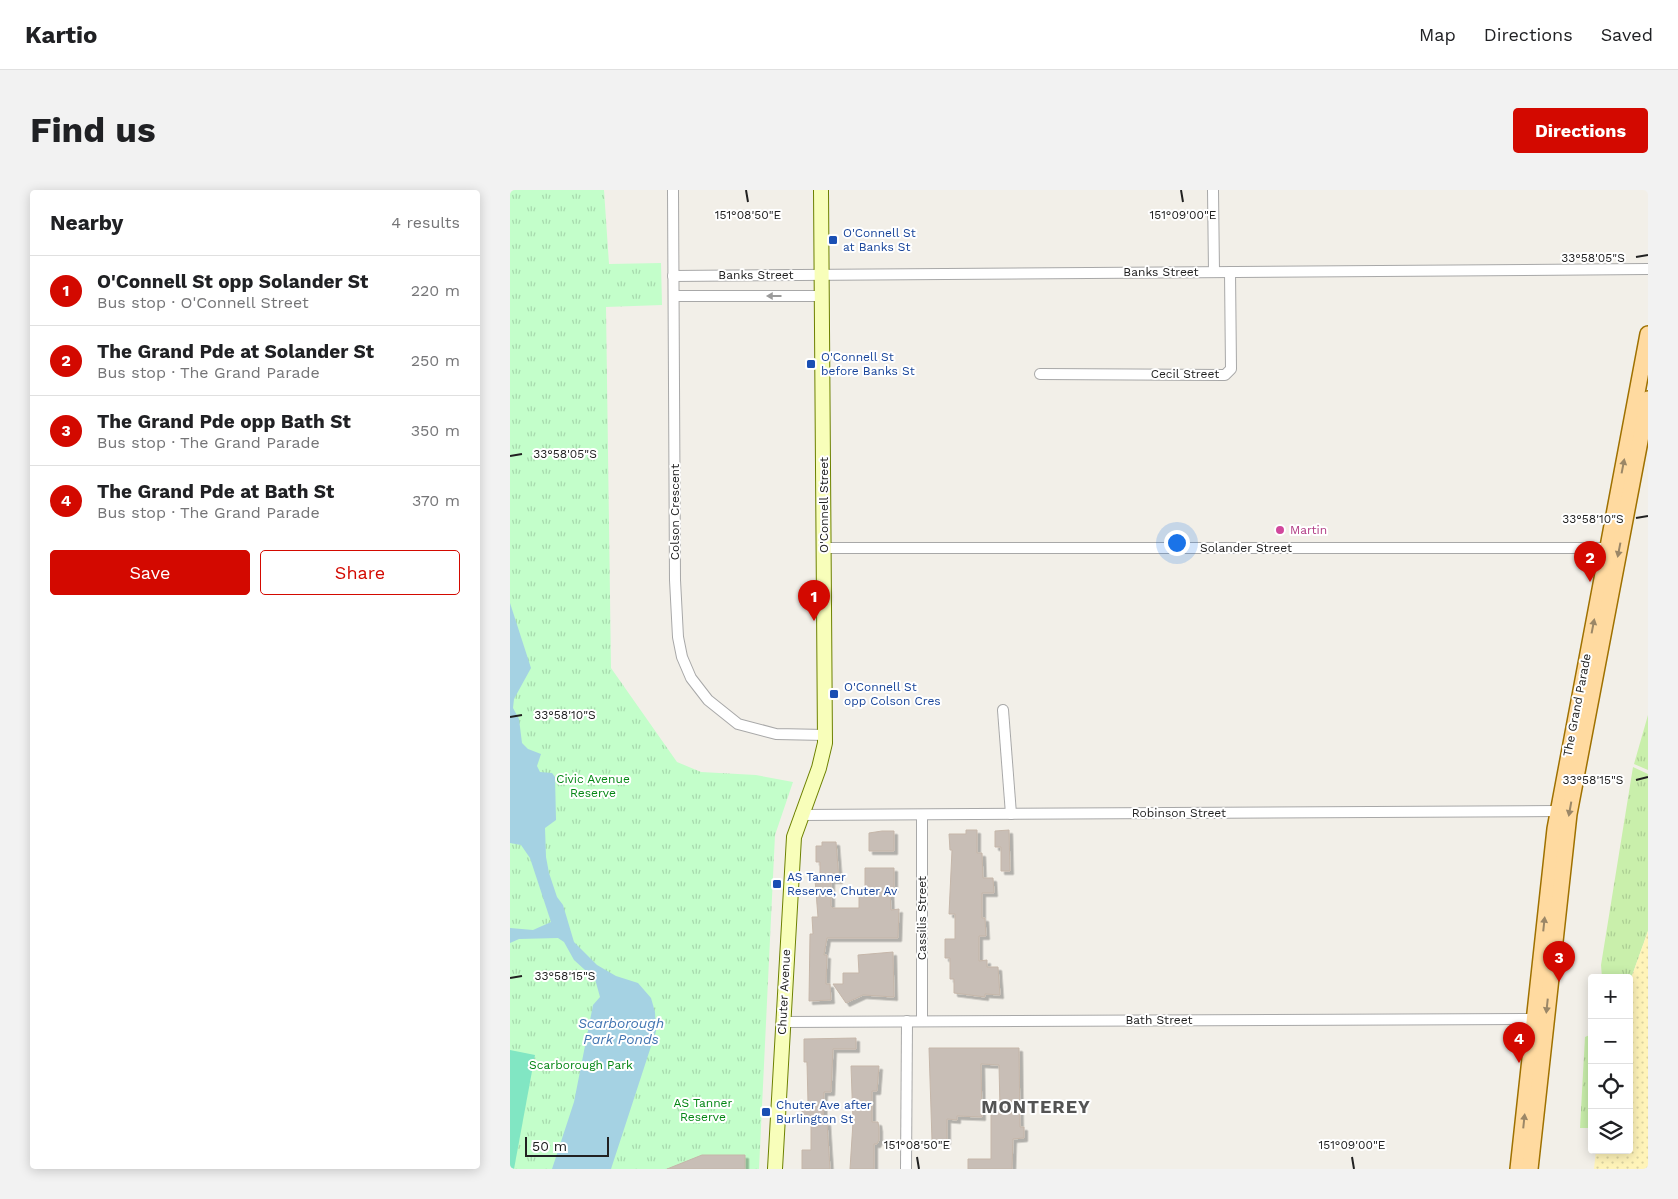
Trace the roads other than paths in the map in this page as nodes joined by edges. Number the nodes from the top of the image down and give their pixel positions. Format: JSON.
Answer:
{"nodes":[{"id":1,"x":673,"y":190,"type":"edge"},
{"id":2,"x":821,"y":190,"type":"edge"},
{"id":3,"x":1213,"y":190,"type":"edge"},
{"id":4,"x":1648,"y":269,"type":"edge"},
{"id":5,"x":1214,"y":272,"type":"junction"},
{"id":6,"x":1230,"y":272,"type":"junction"},
{"id":7,"x":822,"y":274,"type":"junction"},
{"id":8,"x":673,"y":276,"type":"junction"},
{"id":9,"x":674,"y":296,"type":"junction"},
{"id":10,"x":822,"y":296,"type":"junction"},
{"id":11,"x":1648,"y":334,"type":"edge"},
{"id":12,"x":1040,"y":374,"type":"dead end"},
{"id":13,"x":1648,"y":399,"type":"edge"},
{"id":14,"x":824,"y":548,"type":"junction"},
{"id":15,"x":1608,"y":548,"type":"junction"},
{"id":16,"x":1003,"y":710,"type":"dead end"},
{"id":17,"x":825,"y":735,"type":"junction"},
{"id":18,"x":1558,"y":811,"type":"junction"},
{"id":19,"x":1011,"y":814,"type":"junction"},
{"id":20,"x":800,"y":815,"type":"junction"},
{"id":21,"x":922,"y":815,"type":"junction"},
{"id":22,"x":1534,"y":1019,"type":"junction"},
{"id":23,"x":907,"y":1021,"type":"junction"},
{"id":24,"x":922,"y":1021,"type":"junction"},
{"id":25,"x":783,"y":1022,"type":"junction"},
{"id":26,"x":775,"y":1169,"type":"edge"},
{"id":27,"x":906,"y":1169,"type":"edge"},
{"id":28,"x":1518,"y":1169,"type":"edge"},
{"id":29,"x":1530,"y":1169,"type":"edge"}],
"edges":[{"from":1,"to":8,"type":"street","name":"Colson Crescent"},
{"from":2,"to":7,"type":"main road","name":"O'Connell Street"},
{"from":3,"to":5,"type":"street"},
{"from":4,"to":6,"type":"street","name":"Banks Street"},
{"from":5,"to":6,"type":"street","name":"Banks Street"},
{"from":5,"to":7,"type":"street","name":"Banks Street"},
{"from":6,"to":12,"type":"street","name":"Cecil Street"},
{"from":7,"to":8,"type":"street","name":"Banks Street"},
{"from":7,"to":10,"type":"main road","name":"O'Connell Street"},
{"from":8,"to":9,"type":"street","name":"Colson Crescent"},
{"from":10,"to":9,"type":"street","name":"Banks Street","one_way":true},
{"from":9,"to":17,"type":"street","name":"Colson Crescent"},
{"from":10,"to":14,"type":"main road","name":"O'Connell Street"},
{"from":15,"to":11,"type":"main road","name":"The Grand Parade","one_way":true},
{"from":13,"to":29,"type":"main road","name":"The Grand Parade","one_way":true},
{"from":14,"to":15,"type":"street","name":"Solander Street"},
{"from":14,"to":17,"type":"main road","name":"O'Connell Street"},
{"from":18,"to":15,"type":"main road","name":"The Grand Parade","one_way":true},
{"from":16,"to":19,"type":"street"},
{"from":17,"to":20,"type":"main road","name":"O'Connell Street"},
{"from":18,"to":19,"type":"street","name":"Robinson Street"},
{"from":22,"to":18,"type":"main road","name":"The Grand Parade","one_way":true},
{"from":19,"to":21,"type":"street","name":"Robinson Street"},
{"from":20,"to":21,"type":"street","name":"Robinson Street"},
{"from":20,"to":25,"type":"main road","name":"Chuter Avenue"},
{"from":21,"to":24,"type":"street","name":"Cassilis Street"},
{"from":22,"to":24,"type":"street","name":"Bath Street"},
{"from":28,"to":22,"type":"main road","name":"The Grand Parade","one_way":true},
{"from":23,"to":24,"type":"street","name":"Bath Street"},
{"from":23,"to":25,"type":"street","name":"Bath Street"},
{"from":23,"to":27,"type":"street"},
{"from":25,"to":26,"type":"main road","name":"Chuter Avenue"}]}
